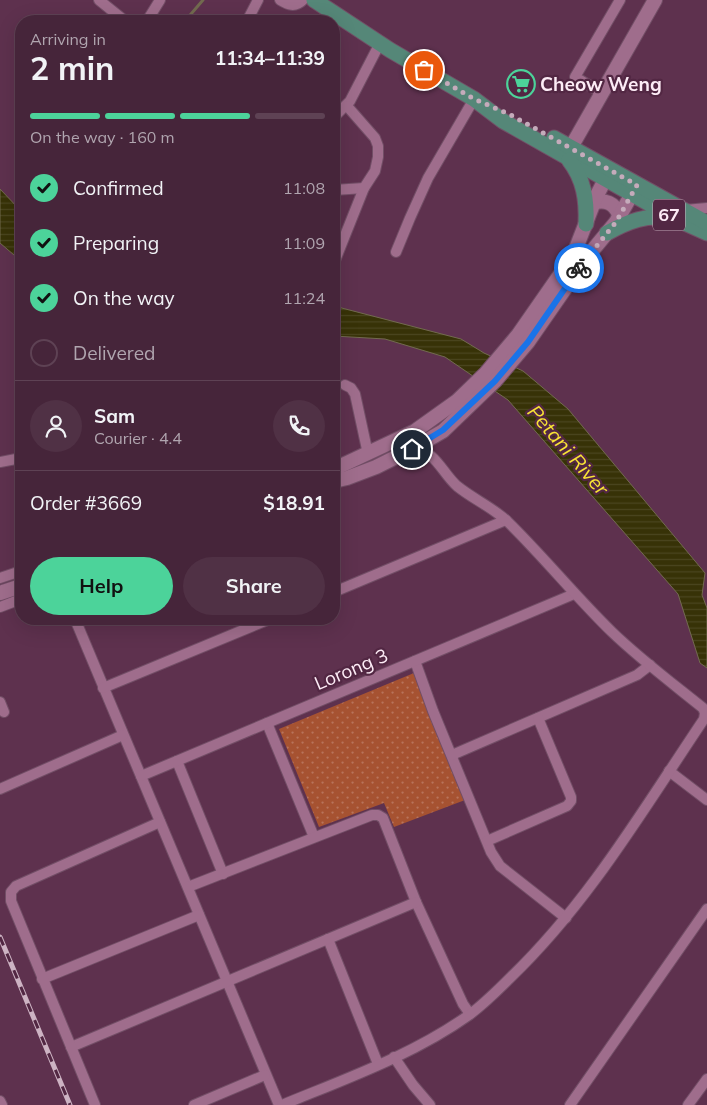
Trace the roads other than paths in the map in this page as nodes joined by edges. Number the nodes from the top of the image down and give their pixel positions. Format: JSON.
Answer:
{"nodes":[{"id":1,"x":99,"y":0,"type":"edge"},
{"id":2,"x":160,"y":0,"type":"edge"},
{"id":3,"x":258,"y":0,"type":"edge"},
{"id":4,"x":280,"y":0,"type":"edge"},
{"id":5,"x":302,"y":0,"type":"edge"},
{"id":6,"x":314,"y":0,"type":"edge"},
{"id":7,"x":620,"y":0,"type":"edge"},
{"id":8,"x":655,"y":0,"type":"edge"},
{"id":9,"x":118,"y":15,"type":"edge"},
{"id":10,"x":151,"y":15,"type":"edge"},
{"id":11,"x":249,"y":15,"type":"edge"},
{"id":12,"x":337,"y":15,"type":"edge"},
{"id":13,"x":340,"y":17,"type":"edge"},
{"id":14,"x":380,"y":43,"type":"junction"},
{"id":15,"x":602,"y":93,"type":"junction"},
{"id":16,"x":474,"y":99,"type":"junction"},
{"id":17,"x":346,"y":106,"type":"junction"},
{"id":18,"x":340,"y":112,"type":"edge"},
{"id":19,"x":569,"y":152,"type":"junction"},
{"id":20,"x":608,"y":175,"type":"junction"},
{"id":21,"x":364,"y":188,"type":"junction"},
{"id":22,"x":634,"y":189,"type":"junction"},
{"id":23,"x":340,"y":190,"type":"edge"},
{"id":24,"x":593,"y":203,"type":"junction"},
{"id":25,"x":707,"y":208,"type":"edge"},
{"id":26,"x":681,"y":215,"type":"junction"},
{"id":27,"x":619,"y":216,"type":"junction"},
{"id":28,"x":707,"y":223,"type":"edge"},
{"id":29,"x":586,"y":224,"type":"junction"},
{"id":30,"x":607,"y":233,"type":"junction"},
{"id":31,"x":707,"y":233,"type":"edge"},
{"id":32,"x":340,"y":248,"type":"edge"},
{"id":33,"x":396,"y":252,"type":"dead end"},
{"id":34,"x":557,"y":289,"type":"junction"},
{"id":35,"x":345,"y":385,"type":"dead end"},
{"id":36,"x":461,"y":406,"type":"junction"},
{"id":37,"x":412,"y":449,"type":"junction"},
{"id":38,"x":368,"y":454,"type":"junction"},
{"id":39,"x":15,"y":459,"type":"edge"},
{"id":40,"x":354,"y":461,"type":"junction"},
{"id":41,"x":0,"y":462,"type":"edge"},
{"id":42,"x":340,"y":462,"type":"edge"},
{"id":43,"x":340,"y":467,"type":"edge"},
{"id":44,"x":340,"y":480,"type":"edge"},
{"id":45,"x":506,"y":520,"type":"junction"},
{"id":46,"x":15,"y":573,"type":"edge"},
{"id":47,"x":0,"y":578,"type":"edge"},
{"id":48,"x":15,"y":588,"type":"edge"},
{"id":49,"x":340,"y":589,"type":"edge"},
{"id":50,"x":0,"y":593,"type":"edge"},
{"id":51,"x":574,"y":594,"type":"junction"},
{"id":52,"x":15,"y":601,"type":"edge"},
{"id":53,"x":0,"y":607,"type":"edge"},
{"id":54,"x":78,"y":625,"type":"edge"},
{"id":55,"x":243,"y":625,"type":"edge"},
{"id":56,"x":255,"y":625,"type":"edge"},
{"id":57,"x":245,"y":629,"type":"junction"},
{"id":58,"x":415,"y":661,"type":"junction"},
{"id":59,"x":650,"y":665,"type":"junction"},
{"id":60,"x":104,"y":688,"type":"junction"},
{"id":61,"x":538,"y":718,"type":"junction"},
{"id":62,"x":267,"y":723,"type":"junction"},
{"id":63,"x":124,"y":735,"type":"junction"},
{"id":64,"x":452,"y":755,"type":"junction"},
{"id":65,"x":177,"y":761,"type":"junction"},
{"id":66,"x":669,"y":771,"type":"junction"},
{"id":67,"x":141,"y":776,"type":"junction"},
{"id":68,"x":0,"y":789,"type":"edge"},
{"id":69,"x":707,"y":800,"type":"edge"},
{"id":70,"x":160,"y":822,"type":"junction"},
{"id":71,"x":314,"y":836,"type":"junction"},
{"id":72,"x":487,"y":841,"type":"junction"},
{"id":73,"x":222,"y":874,"type":"junction"},
{"id":74,"x":188,"y":887,"type":"junction"},
{"id":75,"x":416,"y":902,"type":"junction"},
{"id":76,"x":707,"y":909,"type":"edge"},
{"id":77,"x":199,"y":915,"type":"junction"},
{"id":78,"x":566,"y":918,"type":"junction"},
{"id":79,"x":328,"y":939,"type":"junction"},
{"id":80,"x":42,"y":979,"type":"junction"},
{"id":81,"x":226,"y":980,"type":"junction"},
{"id":82,"x":470,"y":1014,"type":"junction"},
{"id":83,"x":71,"y":1046,"type":"junction"},
{"id":84,"x":394,"y":1057,"type":"junction"},
{"id":85,"x":378,"y":1064,"type":"junction"},
{"id":86,"x":265,"y":1075,"type":"junction"},
{"id":87,"x":707,"y":1079,"type":"edge"},
{"id":88,"x":0,"y":1101,"type":"edge"},
{"id":89,"x":2,"y":1105,"type":"edge"},
{"id":90,"x":95,"y":1105,"type":"edge"},
{"id":91,"x":194,"y":1105,"type":"edge"},
{"id":92,"x":280,"y":1105,"type":"edge"},
{"id":93,"x":430,"y":1105,"type":"edge"},
{"id":94,"x":570,"y":1105,"type":"edge"},
{"id":95,"x":688,"y":1105,"type":"edge"}],
"edges":[{"from":1,"to":9,"type":"street"},
{"from":2,"to":10,"type":"street"},
{"from":3,"to":11,"type":"street"},
{"from":4,"to":5,"type":"street"},
{"from":6,"to":12,"type":"main road","number":"67"},
{"from":7,"to":15,"type":"street"},
{"from":8,"to":15,"type":"street"},
{"from":13,"to":14,"type":"main road","number":"67"},
{"from":14,"to":16,"type":"main road","number":"67"},
{"from":14,"to":17,"type":"street"},
{"from":15,"to":19,"type":"street"},
{"from":16,"to":19,"type":"main road","number":"67"},
{"from":16,"to":33,"type":"street"},
{"from":17,"to":18,"type":"street"},
{"from":17,"to":21,"type":"street"},
{"from":19,"to":20,"type":"main road","number":"67"},
{"from":19,"to":29,"type":"main road"},
{"from":20,"to":22,"type":"main road","number":"67"},
{"from":20,"to":24,"type":"street"},
{"from":21,"to":23,"type":"street"},
{"from":21,"to":32,"type":"street"},
{"from":22,"to":26,"type":"main road","number":"67"},
{"from":22,"to":27,"type":"street"},
{"from":24,"to":27,"type":"street"},
{"from":24,"to":29,"type":"street"},
{"from":25,"to":26,"type":"street"},
{"from":26,"to":28,"type":"main road","number":"67"},
{"from":26,"to":30,"type":"main road"},
{"from":26,"to":31,"type":"main road","number":"67"},
{"from":27,"to":30,"type":"street"},
{"from":29,"to":34,"type":"street"},
{"from":30,"to":34,"type":"street"},
{"from":34,"to":36,"type":"street"},
{"from":35,"to":38,"type":"street"},
{"from":36,"to":37,"type":"street"},
{"from":36,"to":38,"type":"street"},
{"from":37,"to":44,"type":"street"},
{"from":37,"to":45,"type":"street"},
{"from":38,"to":40,"type":"street"},
{"from":39,"to":41,"type":"street"},
{"from":40,"to":42,"type":"street"},
{"from":40,"to":43,"type":"street"},
{"from":45,"to":49,"type":"street"},
{"from":45,"to":51,"type":"street"},
{"from":46,"to":47,"type":"street"},
{"from":48,"to":50,"type":"street"},
{"from":51,"to":58,"type":"street","name":"Lorong 3"},
{"from":51,"to":59,"type":"street"},
{"from":52,"to":53,"type":"street"},
{"from":54,"to":60,"type":"street"},
{"from":55,"to":57,"type":"street"},
{"from":56,"to":57,"type":"street"},
{"from":57,"to":60,"type":"street"},
{"from":58,"to":62,"type":"street","name":"Lorong 3"},
{"from":58,"to":64,"type":"street"},
{"from":59,"to":61,"type":"street"},
{"from":59,"to":66,"type":"street"},
{"from":60,"to":63,"type":"street"},
{"from":61,"to":64,"type":"street"},
{"from":61,"to":72,"type":"street"},
{"from":62,"to":65,"type":"street","name":"Lorong 3"},
{"from":62,"to":71,"type":"street"},
{"from":63,"to":67,"type":"street"},
{"from":63,"to":68,"type":"street"},
{"from":64,"to":72,"type":"street"},
{"from":65,"to":67,"type":"street","name":"Lorong 3"},
{"from":65,"to":73,"type":"street"},
{"from":66,"to":69,"type":"street"},
{"from":66,"to":78,"type":"street"},
{"from":67,"to":70,"type":"street"},
{"from":70,"to":74,"type":"street"},
{"from":70,"to":80,"type":"street"},
{"from":71,"to":73,"type":"street"},
{"from":71,"to":75,"type":"street"},
{"from":72,"to":78,"type":"street"},
{"from":73,"to":74,"type":"street"},
{"from":74,"to":77,"type":"street"},
{"from":75,"to":79,"type":"street"},
{"from":75,"to":82,"type":"street"},
{"from":76,"to":94,"type":"street"},
{"from":77,"to":80,"type":"street"},
{"from":77,"to":81,"type":"street"},
{"from":78,"to":82,"type":"street"},
{"from":79,"to":81,"type":"street"},
{"from":79,"to":85,"type":"street"},
{"from":80,"to":83,"type":"street"},
{"from":81,"to":83,"type":"street"},
{"from":81,"to":86,"type":"street"},
{"from":82,"to":84,"type":"street"},
{"from":83,"to":90,"type":"street"},
{"from":84,"to":85,"type":"street"},
{"from":84,"to":93,"type":"street"},
{"from":85,"to":92,"type":"street"},
{"from":86,"to":91,"type":"street"},
{"from":86,"to":92,"type":"street"},
{"from":87,"to":95,"type":"street"},
{"from":88,"to":89,"type":"street"}]}
